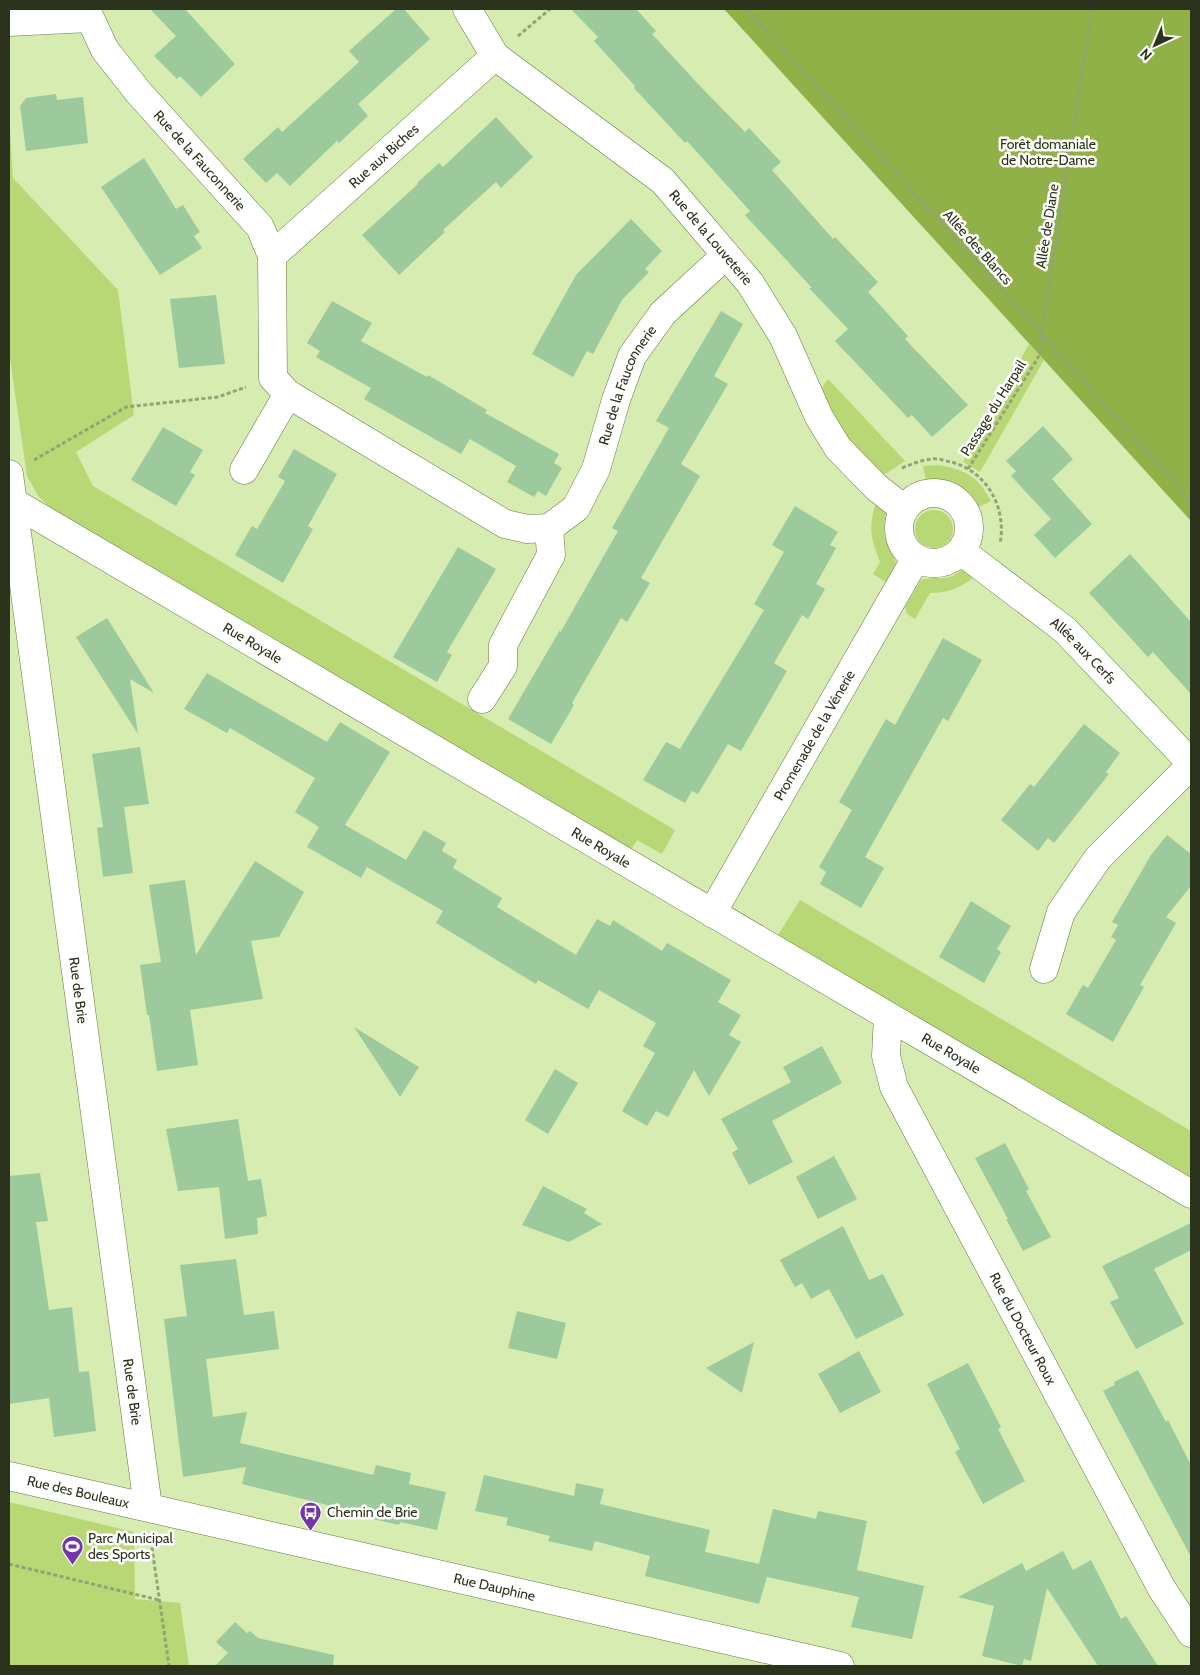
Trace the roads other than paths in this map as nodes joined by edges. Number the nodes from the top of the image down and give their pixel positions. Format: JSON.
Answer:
{"nodes":[{"id":1,"x":467,"y":9,"type":"edge"},
{"id":2,"x":91,"y":13,"type":"edge"},
{"id":3,"x":9,"y":22,"type":"edge"},
{"id":4,"x":495,"y":56,"type":"junction"},
{"id":5,"x":726,"y":255,"type":"junction"},
{"id":6,"x":272,"y":256,"type":"junction"},
{"id":7,"x":280,"y":386,"type":"junction"},
{"id":8,"x":19,"y":468,"type":"edge"},
{"id":9,"x":244,"y":470,"type":"dead end"},
{"id":10,"x":13,"y":502,"type":"junction"},
{"id":11,"x":904,"y":509,"type":"junction"},
{"id":12,"x":549,"y":528,"type":"junction"},
{"id":13,"x":961,"y":551,"type":"junction"},
{"id":14,"x":916,"y":558,"type":"junction"},
{"id":15,"x":482,"y":699,"type":"dead end"},
{"id":16,"x":1191,"y":764,"type":"edge"},
{"id":17,"x":712,"y":912,"type":"junction"},
{"id":18,"x":1044,"y":970,"type":"dead end"},
{"id":19,"x":888,"y":1016,"type":"junction"},
{"id":20,"x":1191,"y":1194,"type":"edge"},
{"id":21,"x":9,"y":1476,"type":"edge"},
{"id":22,"x":148,"y":1507,"type":"junction"},
{"id":23,"x":1191,"y":1633,"type":"edge"},
{"id":24,"x":840,"y":1666,"type":"edge"}],
"edges":[{"from":1,"to":4,"type":"street","name":"Rue de la Louveterie"},
{"from":2,"to":3,"type":"street","name":"Rue de la Fauconnerie"},
{"from":2,"to":6,"type":"street","name":"Rue de la Fauconnerie"},
{"from":4,"to":5,"type":"street","name":"Rue de la Louveterie"},
{"from":4,"to":6,"type":"street","name":"Rue aux Biches"},
{"from":5,"to":11,"type":"street","name":"Rue de la Louveterie"},
{"from":5,"to":12,"type":"street","name":"Rue de la Fauconnerie"},
{"from":6,"to":7,"type":"street","name":"Rue de la Fauconnerie"},
{"from":7,"to":9,"type":"street"},
{"from":7,"to":12,"type":"street"},
{"from":8,"to":10,"type":"street","name":"Rue de Brie"},
{"from":10,"to":17,"type":"street","name":"Rue Royale"},
{"from":10,"to":22,"type":"street","name":"Rue de Brie"},
{"from":11,"to":13,"type":"street"},
{"from":11,"to":14,"type":"street"},
{"from":12,"to":15,"type":"street"},
{"from":13,"to":14,"type":"street"},
{"from":13,"to":16,"type":"street","name":"Allée aux Cerfs"},
{"from":14,"to":17,"type":"street","name":"Promenade de la Vénerie"},
{"from":16,"to":18,"type":"street","name":"Allée aux Cerfs"},
{"from":17,"to":19,"type":"street","name":"Rue Royale"},
{"from":19,"to":20,"type":"street","name":"Rue Royale"},
{"from":19,"to":23,"type":"street","name":"Rue du Docteur Roux"},
{"from":21,"to":22,"type":"street","name":"Rue des Bouleaux"},
{"from":22,"to":24,"type":"street","name":"Rue Dauphine"}]}
